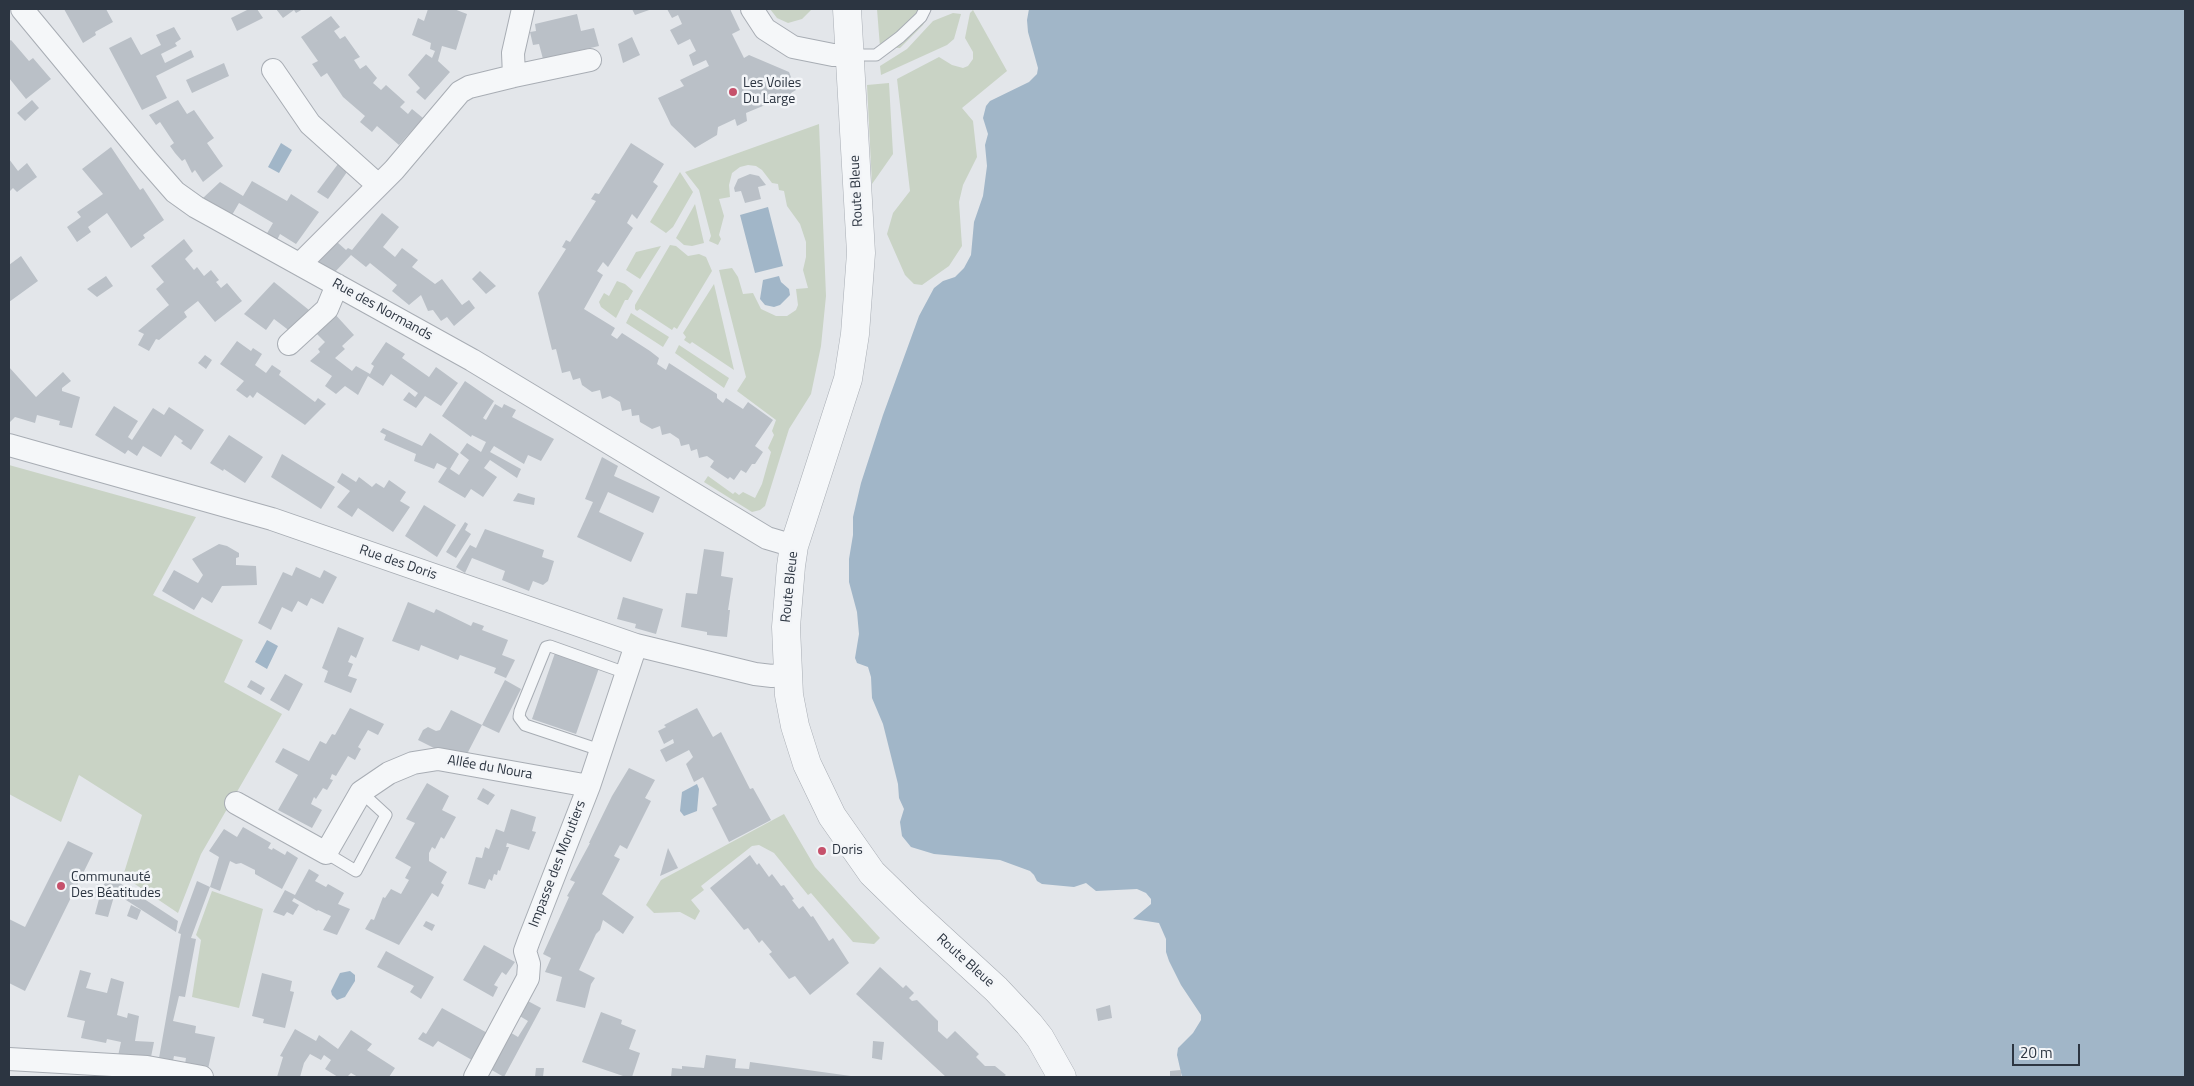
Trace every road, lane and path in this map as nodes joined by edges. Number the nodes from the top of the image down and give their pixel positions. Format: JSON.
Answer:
{"nodes":[{"id":1,"x":22,"y":9,"type":"edge"},
{"id":2,"x":523,"y":9,"type":"edge"},
{"id":3,"x":752,"y":9,"type":"edge"},
{"id":4,"x":831,"y":9,"type":"edge"},
{"id":5,"x":847,"y":9,"type":"edge"},
{"id":6,"x":925,"y":9,"type":"edge"},
{"id":7,"x":841,"y":55,"type":"junction"},
{"id":8,"x":590,"y":60,"type":"dead end"},
{"id":9,"x":273,"y":70,"type":"dead end"},
{"id":10,"x":514,"y":76,"type":"junction"},
{"id":11,"x":378,"y":185,"type":"junction"},
{"id":12,"x":300,"y":264,"type":"junction"},
{"id":13,"x":337,"y":285,"type":"junction"},
{"id":14,"x":289,"y":344,"type":"dead end"},
{"id":15,"x":9,"y":445,"type":"edge"},
{"id":16,"x":787,"y":544,"type":"junction"},
{"id":17,"x":636,"y":645,"type":"junction"},
{"id":18,"x":626,"y":672,"type":"junction"},
{"id":19,"x":780,"y":675,"type":"junction"},
{"id":20,"x":600,"y":750,"type":"junction"},
{"id":21,"x":589,"y":786,"type":"junction"},
{"id":22,"x":361,"y":792,"type":"junction"},
{"id":23,"x":236,"y":803,"type":"dead end"},
{"id":24,"x":326,"y":853,"type":"junction"},
{"id":25,"x":9,"y":1059,"type":"edge"},
{"id":26,"x":202,"y":1077,"type":"edge"},
{"id":27,"x":475,"y":1077,"type":"edge"},
{"id":28,"x":1042,"y":1077,"type":"edge"},
{"id":29,"x":1062,"y":1077,"type":"edge"}],
"edges":[{"from":1,"to":12,"type":"street","name":"Rue des Normands"},
{"from":2,"to":10,"type":"street"},
{"from":3,"to":7,"type":"street"},
{"from":4,"to":7,"type":"street","name":"Route Bleue"},
{"from":5,"to":7,"type":"street","name":"Route Bleue"},
{"from":6,"to":7,"type":"lane"},
{"from":7,"to":16,"type":"street","name":"Route Bleue"},
{"from":8,"to":10,"type":"street"},
{"from":9,"to":11,"type":"street"},
{"from":10,"to":11,"type":"street"},
{"from":11,"to":12,"type":"street"},
{"from":12,"to":13,"type":"street","name":"Rue des Normands"},
{"from":13,"to":14,"type":"street"},
{"from":13,"to":16,"type":"street","name":"Rue des Normands"},
{"from":15,"to":17,"type":"street","name":"Rue des Doris"},
{"from":16,"to":19,"type":"street","name":"Route Bleue"},
{"from":17,"to":18,"type":"street","name":"Impasse des Morutiers"},
{"from":17,"to":19,"type":"street","name":"Rue des Doris"},
{"from":18,"to":20,"type":"street","name":"Impasse des Morutiers"},
{"from":18,"to":20,"type":"lane"},
{"from":19,"to":28,"type":"street","name":"Route Bleue"},
{"from":19,"to":29,"type":"street","name":"Route Bleue"},
{"from":20,"to":21,"type":"street","name":"Impasse des Morutiers"},
{"from":21,"to":22,"type":"street","name":"Allée du Noura"},
{"from":21,"to":27,"type":"street","name":"Impasse des Morutiers"},
{"from":22,"to":24,"type":"street","name":"Allée du Noura"},
{"from":22,"to":24,"type":"lane"},
{"from":23,"to":24,"type":"street"},
{"from":25,"to":26,"type":"street"}]}
